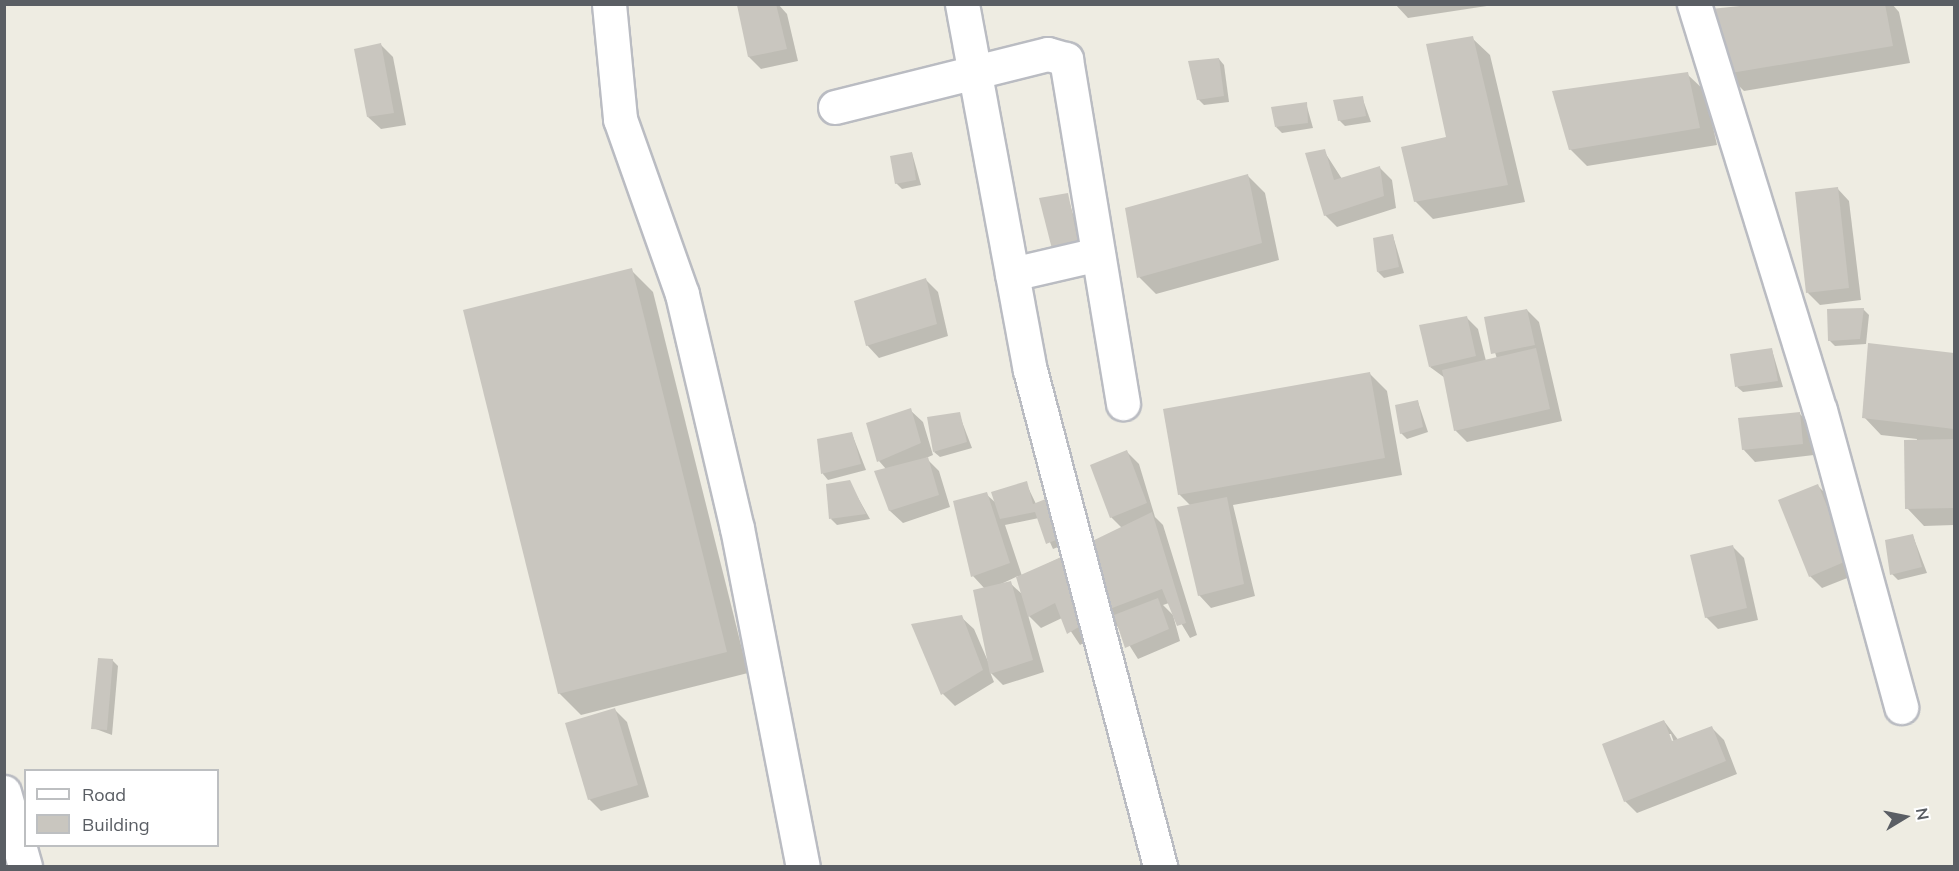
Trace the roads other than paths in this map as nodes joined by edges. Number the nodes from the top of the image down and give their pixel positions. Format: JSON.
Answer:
{"nodes":[{"id":1,"x":609,"y":4,"type":"edge"},
{"id":2,"x":962,"y":4,"type":"edge"},
{"id":3,"x":1694,"y":4,"type":"edge"},
{"id":4,"x":972,"y":74,"type":"junction"},
{"id":5,"x":835,"y":107,"type":"dead end"},
{"id":6,"x":1098,"y":254,"type":"junction"},
{"id":7,"x":1012,"y":274,"type":"junction"},
{"id":8,"x":1123,"y":403,"type":"dead end"},
{"id":9,"x":1901,"y":707,"type":"dead end"},
{"id":10,"x":4,"y":792,"type":"edge"},
{"id":11,"x":25,"y":867,"type":"edge"},
{"id":12,"x":803,"y":867,"type":"edge"},
{"id":13,"x":1160,"y":867,"type":"edge"}],
"edges":[{"from":1,"to":12,"type":"street"},
{"from":2,"to":4,"type":"street"},
{"from":3,"to":9,"type":"street"},
{"from":4,"to":5,"type":"street"},
{"from":4,"to":6,"type":"street"},
{"from":4,"to":7,"type":"street"},
{"from":6,"to":7,"type":"street"},
{"from":6,"to":8,"type":"street"},
{"from":7,"to":13,"type":"street"},
{"from":10,"to":11,"type":"street"}]}
